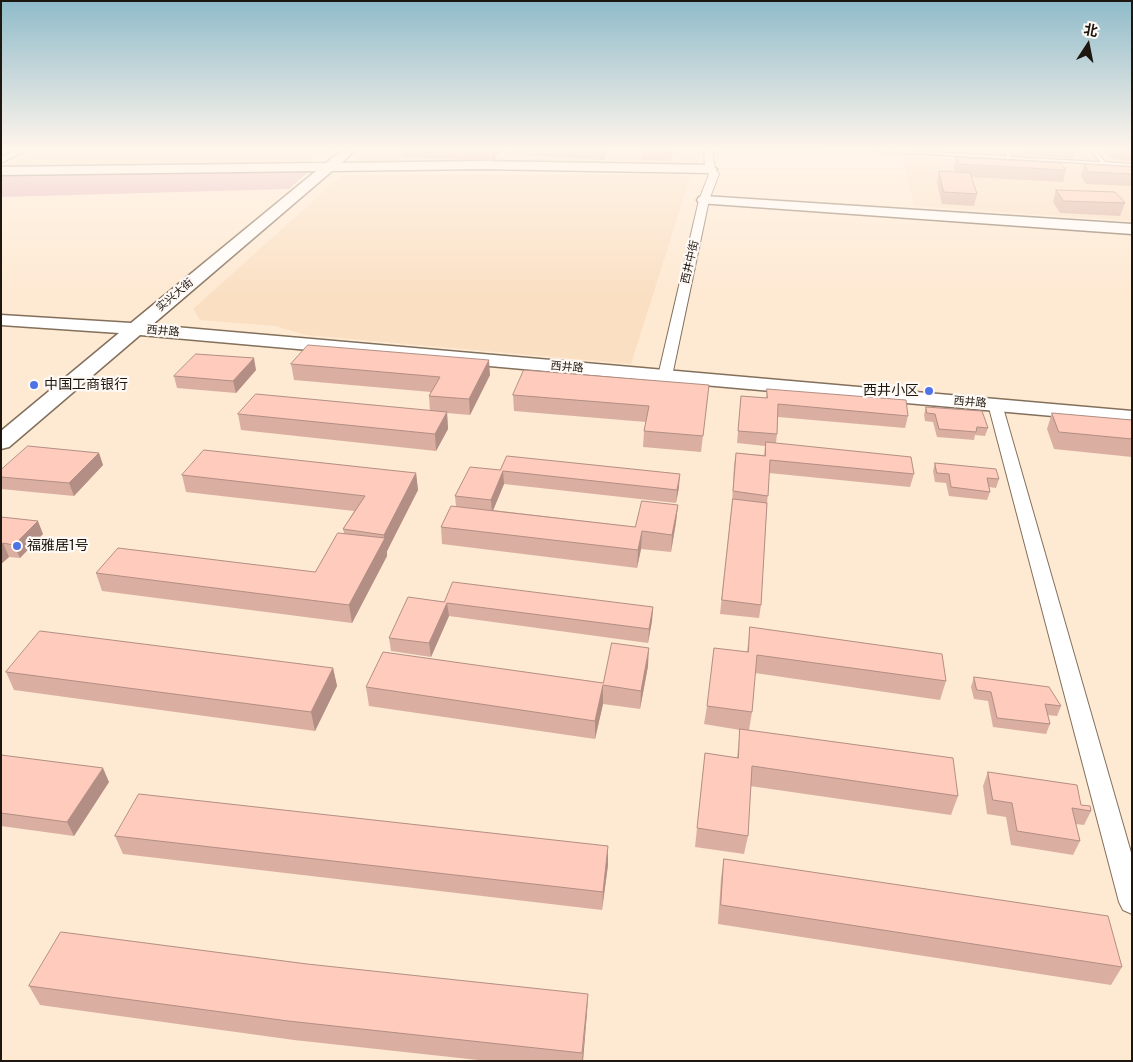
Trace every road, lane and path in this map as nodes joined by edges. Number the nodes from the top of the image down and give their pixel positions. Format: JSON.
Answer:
{"nodes":[{"id":1,"x":290,"y":200,"type":"edge"},
{"id":2,"x":704,"y":200,"type":"joint"},
{"id":3,"x":1132,"y":229,"type":"edge"},
{"id":4,"x":1,"y":320,"type":"edge"},
{"id":5,"x":135,"y":329,"type":"junction"},
{"id":6,"x":665,"y":376,"type":"junction"},
{"id":7,"x":995,"y":404,"type":"junction"},
{"id":8,"x":1132,"y":417,"type":"edge"},
{"id":9,"x":1,"y":442,"type":"edge"},
{"id":10,"x":1132,"y":902,"type":"edge"}],
"edges":[{"from":1,"to":5,"type":"street","name":"实兴大街"},
{"from":2,"to":3,"type":"street"},
{"from":2,"to":6,"type":"street","name":"西井中街"},
{"from":4,"to":5,"type":"street","name":"西井路"},
{"from":5,"to":6,"type":"street","name":"西井路"},
{"from":5,"to":9,"type":"street","name":"实兴大街"},
{"from":6,"to":7,"type":"street","name":"西井路"},
{"from":7,"to":8,"type":"street","name":"西井路"},
{"from":7,"to":10,"type":"street"}]}
